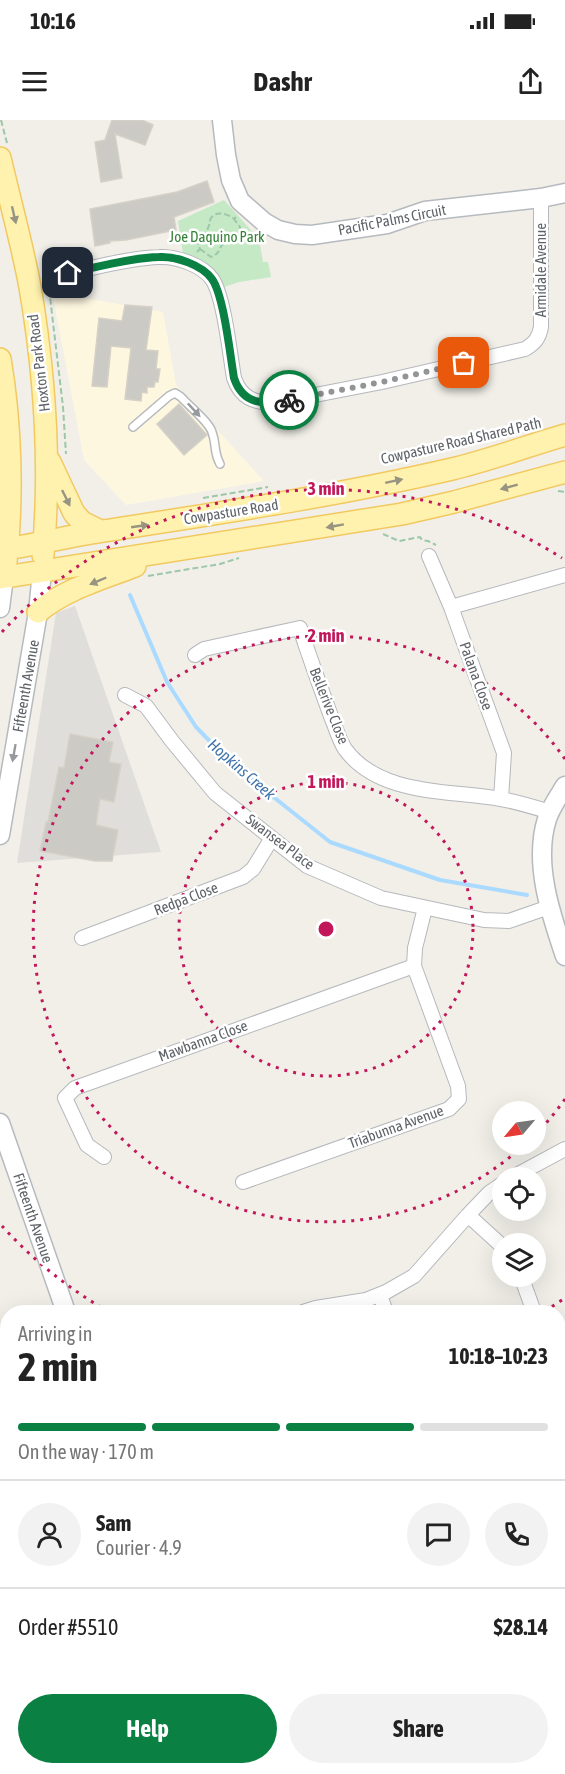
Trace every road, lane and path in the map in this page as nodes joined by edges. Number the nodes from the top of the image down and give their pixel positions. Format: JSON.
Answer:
{"nodes":[{"id":1,"x":222,"y":120,"type":"edge"},
{"id":2,"x":0,"y":158,"type":"edge"},
{"id":3,"x":565,"y":193,"type":"edge"},
{"id":4,"x":541,"y":198,"type":"junction"},
{"id":5,"x":241,"y":214,"type":"junction"},
{"id":6,"x":200,"y":249,"type":"junction"},
{"id":7,"x":186,"y":262,"type":"junction"},
{"id":8,"x":68,"y":273,"type":"dead end"},
{"id":9,"x":0,"y":359,"type":"edge"},
{"id":10,"x":133,"y":427,"type":"dead end"},
{"id":11,"x":565,"y":435,"type":"edge"},
{"id":12,"x":46,"y":453,"type":"junction"},
{"id":13,"x":220,"y":464,"type":"dead end"},
{"id":14,"x":565,"y":471,"type":"edge"},
{"id":15,"x":276,"y":486,"type":"dead end"},
{"id":16,"x":197,"y":499,"type":"dead end"},
{"id":17,"x":5,"y":514,"type":"edge"},
{"id":18,"x":378,"y":530,"type":"dead end"},
{"id":19,"x":100,"y":531,"type":"junction"},
{"id":20,"x":44,"y":543,"type":"junction"},
{"id":21,"x":4,"y":550,"type":"edge"},
{"id":22,"x":171,"y":551,"type":"junction"},
{"id":23,"x":429,"y":555,"type":"joint"},
{"id":24,"x":42,"y":572,"type":"junction"},
{"id":25,"x":565,"y":575,"type":"edge"},
{"id":26,"x":2,"y":577,"type":"edge"},
{"id":27,"x":451,"y":607,"type":"junction"},
{"id":28,"x":0,"y":608,"type":"edge"},
{"id":29,"x":38,"y":612,"type":"junction"},
{"id":30,"x":195,"y":655,"type":"dead end"},
{"id":31,"x":125,"y":695,"type":"dead end"},
{"id":32,"x":565,"y":786,"type":"edge"},
{"id":33,"x":501,"y":799,"type":"junction"},
{"id":34,"x":550,"y":812,"type":"junction"},
{"id":35,"x":0,"y":835,"type":"edge"},
{"id":36,"x":272,"y":838,"type":"junction"},
{"id":37,"x":549,"y":907,"type":"junction"},
{"id":38,"x":425,"y":908,"type":"junction"},
{"id":39,"x":82,"y":938,"type":"dead end"},
{"id":40,"x":565,"y":956,"type":"edge"},
{"id":41,"x":414,"y":966,"type":"junction"},
{"id":42,"x":0,"y":1123,"type":"edge"},
{"id":43,"x":565,"y":1149,"type":"edge"},
{"id":44,"x":104,"y":1157,"type":"dead end"},
{"id":45,"x":532,"y":1167,"type":"edge"},
{"id":46,"x":243,"y":1182,"type":"dead end"},
{"id":47,"x":492,"y":1191,"type":"edge"},
{"id":48,"x":468,"y":1215,"type":"junction"},
{"id":49,"x":492,"y":1237,"type":"edge"},
{"id":50,"x":525,"y":1287,"type":"edge"},
{"id":51,"x":380,"y":1295,"type":"junction"},
{"id":52,"x":64,"y":1305,"type":"edge"},
{"id":53,"x":335,"y":1305,"type":"edge"},
{"id":54,"x":384,"y":1305,"type":"edge"},
{"id":55,"x":531,"y":1305,"type":"edge"}],
"edges":[{"from":1,"to":5,"type":"street","name":"Pacific Palms Circuit"},
{"from":2,"to":12,"type":"main road","name":"Hoxton Park Road","one_way":true},
{"from":3,"to":4,"type":"street","name":"Pacific Palms Circuit"},
{"from":4,"to":5,"type":"street","name":"Pacific Palms Circuit"},
{"from":4,"to":7,"type":"street","name":"Armidale Avenue"},
{"from":5,"to":6,"type":"path"},
{"from":5,"to":6,"type":"path"},
{"from":6,"to":7,"type":"path"},
{"from":7,"to":8,"type":"street","name":"Armidale Avenue"},
{"from":9,"to":17,"type":"main road"},
{"from":10,"to":13,"type":"lane","one_way":true},
{"from":19,"to":11,"type":"main road","name":"Cowpasture Road","one_way":true},
{"from":12,"to":19,"type":"main road","one_way":true},
{"from":12,"to":20,"type":"main road","name":"Hoxton Park Road"},
{"from":14,"to":22,"type":"main road","name":"Cowpasture Road","one_way":true},
{"from":15,"to":16,"type":"path"},
{"from":17,"to":21,"type":"main road"},
{"from":18,"to":23,"type":"path"},
{"from":19,"to":20,"type":"main road","name":"Cowpasture Road"},
{"from":20,"to":21,"type":"main road","name":"Cowpasture Road"},
{"from":20,"to":24,"type":"main road","name":"Hoxton Park Road"},
{"from":21,"to":26,"type":"main road"},
{"from":22,"to":24,"type":"main road","name":"Cowpasture Road"},
{"from":22,"to":29,"type":"main road","one_way":true},
{"from":23,"to":27,"type":"street","name":"Palana Close"},
{"from":24,"to":26,"type":"main road","name":"Cowpasture Road"},
{"from":24,"to":29,"type":"street","name":"Fifteenth Avenue"},
{"from":25,"to":27,"type":"street"},
{"from":26,"to":28,"type":"street"},
{"from":27,"to":33,"type":"street","name":"Palana Close"},
{"from":29,"to":35,"type":"street","name":"Fifteenth Avenue","one_way":true},
{"from":30,"to":33,"type":"street","name":"Bellerive Close"},
{"from":31,"to":36,"type":"street","name":"Swansea Place"},
{"from":32,"to":34,"type":"street"},
{"from":33,"to":34,"type":"street","name":"Bellerive Close"},
{"from":34,"to":37,"type":"street"},
{"from":36,"to":38,"type":"street","name":"Swansea Place"},
{"from":36,"to":39,"type":"street","name":"Redpa Close"},
{"from":37,"to":38,"type":"street","name":"Swansea Place"},
{"from":37,"to":40,"type":"street"},
{"from":38,"to":41,"type":"street","name":"Triabunna Avenue"},
{"from":41,"to":44,"type":"street","name":"Mawbanna Close"},
{"from":41,"to":46,"type":"street","name":"Triabunna Avenue"},
{"from":42,"to":52,"type":"street","name":"Fifteenth Avenue"},
{"from":43,"to":45,"type":"street"},
{"from":47,"to":48,"type":"street"},
{"from":48,"to":49,"type":"street"},
{"from":48,"to":51,"type":"street"},
{"from":50,"to":55,"type":"street"},
{"from":51,"to":53,"type":"street"},
{"from":51,"to":54,"type":"street"}]}
